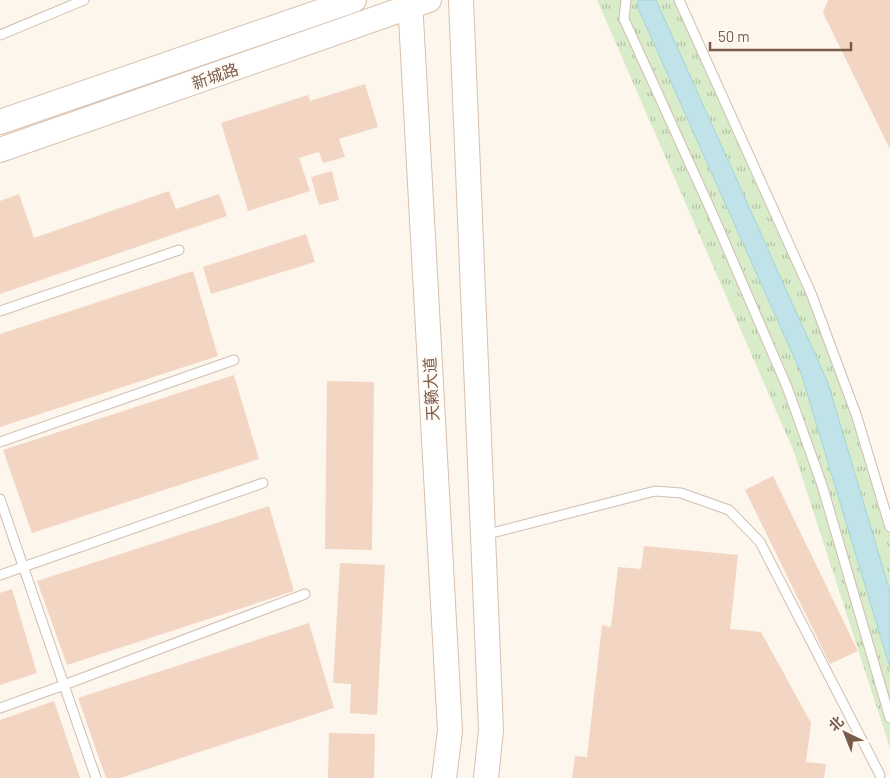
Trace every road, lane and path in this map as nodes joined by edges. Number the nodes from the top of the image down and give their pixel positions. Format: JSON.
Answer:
{"nodes":[{"id":1,"x":84,"y":0,"type":"edge"},
{"id":2,"x":354,"y":0,"type":"edge"},
{"id":3,"x":461,"y":0,"type":"edge"},
{"id":4,"x":626,"y":0,"type":"edge"},
{"id":5,"x":679,"y":0,"type":"edge"},
{"id":6,"x":416,"y":2,"type":"edge"},
{"id":7,"x":0,"y":35,"type":"edge"},
{"id":8,"x":0,"y":122,"type":"edge"},
{"id":9,"x":0,"y":150,"type":"edge"},
{"id":10,"x":179,"y":250,"type":"dead end"},
{"id":11,"x":0,"y":311,"type":"edge"},
{"id":12,"x":234,"y":360,"type":"dead end"},
{"id":13,"x":0,"y":442,"type":"edge"},
{"id":14,"x":263,"y":483,"type":"dead end"},
{"id":15,"x":0,"y":499,"type":"edge"},
{"id":16,"x":890,"y":527,"type":"edge"},
{"id":17,"x":484,"y":536,"type":"junction"},
{"id":18,"x":23,"y":567,"type":"junction"},
{"id":19,"x":0,"y":575,"type":"edge"},
{"id":20,"x":305,"y":594,"type":"dead end"},
{"id":21,"x":64,"y":685,"type":"junction"},
{"id":22,"x":0,"y":708,"type":"edge"},
{"id":23,"x":890,"y":718,"type":"edge"},
{"id":24,"x":880,"y":775,"type":"dead end"},
{"id":25,"x":96,"y":778,"type":"edge"},
{"id":26,"x":444,"y":778,"type":"edge"},
{"id":27,"x":486,"y":778,"type":"edge"}],
"edges":[{"from":1,"to":7,"type":"lane"},
{"from":2,"to":8,"type":"main road","name":"新城路"},
{"from":3,"to":17,"type":"main road"},
{"from":4,"to":23,"type":"lane"},
{"from":5,"to":16,"type":"lane"},
{"from":6,"to":9,"type":"main road","name":"新城路"},
{"from":6,"to":26,"type":"main road","name":"天籁大道"},
{"from":10,"to":11,"type":"lane"},
{"from":12,"to":13,"type":"lane"},
{"from":14,"to":18,"type":"lane"},
{"from":15,"to":18,"type":"lane"},
{"from":17,"to":24,"type":"lane"},
{"from":17,"to":27,"type":"main road"},
{"from":18,"to":19,"type":"lane"},
{"from":18,"to":21,"type":"lane"},
{"from":20,"to":21,"type":"lane"},
{"from":21,"to":22,"type":"lane"},
{"from":21,"to":25,"type":"lane"}]}
